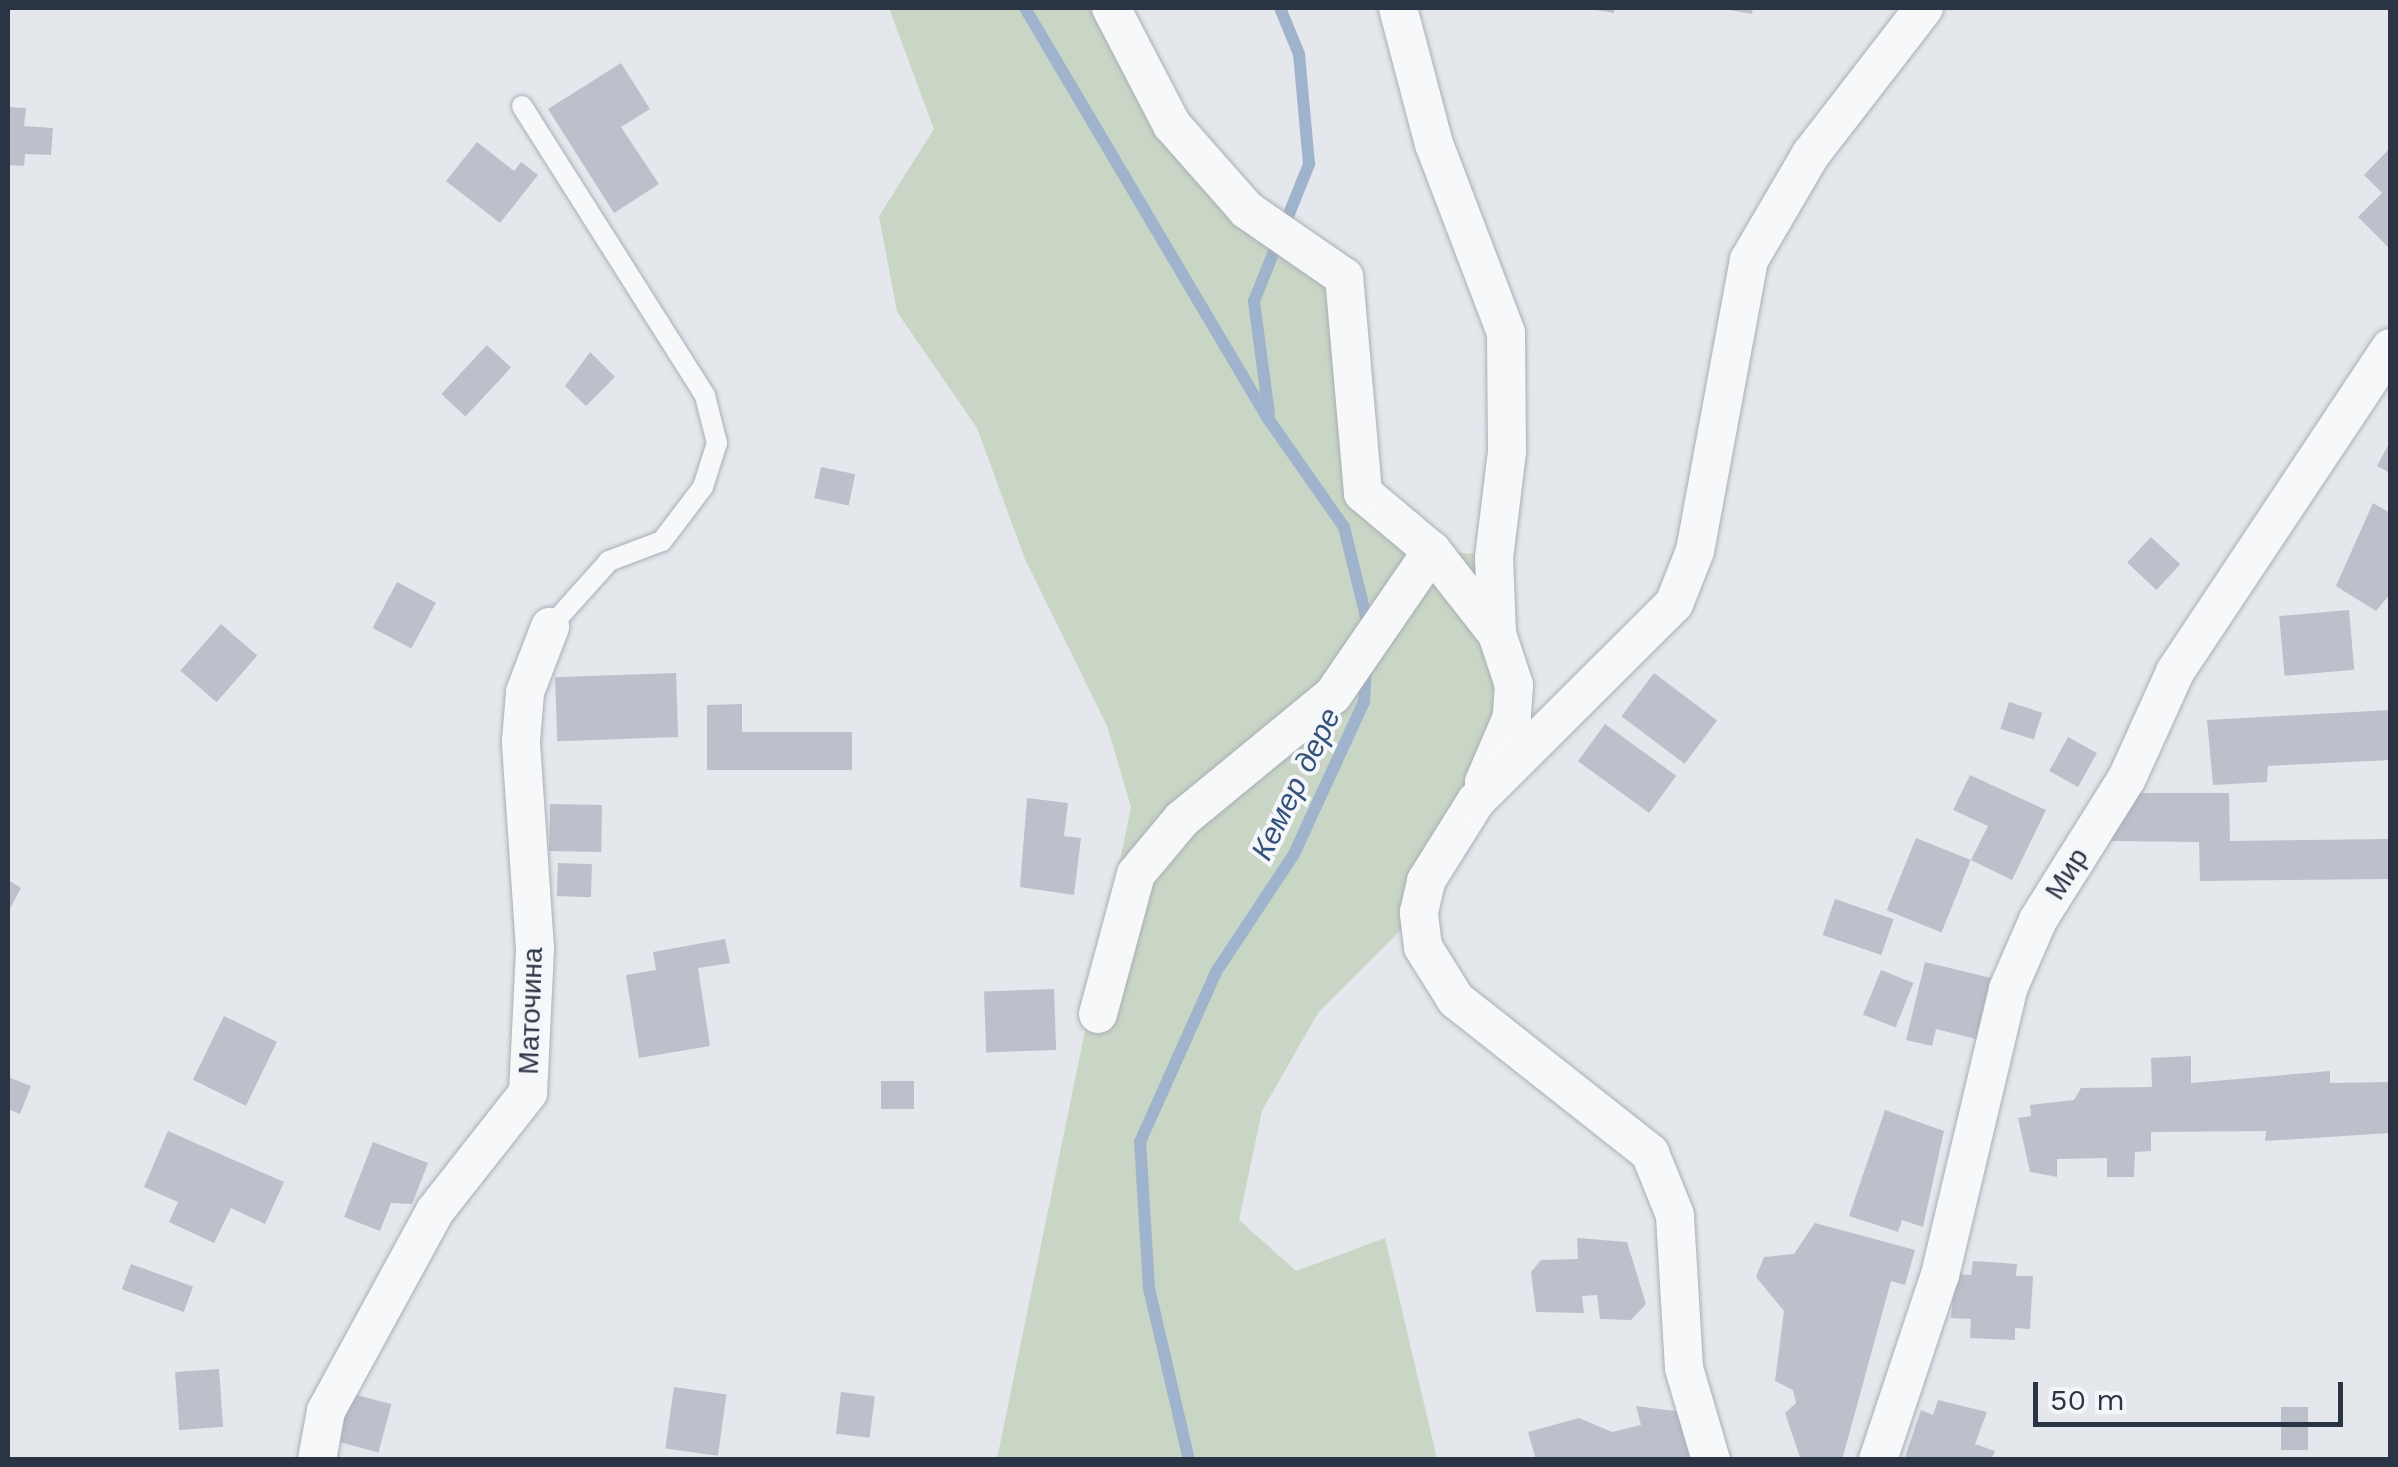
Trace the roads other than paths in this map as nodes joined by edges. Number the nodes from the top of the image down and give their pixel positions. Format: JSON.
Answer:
{"nodes":[{"id":1,"x":1111,"y":8,"type":"edge"},
{"id":2,"x":1398,"y":8,"type":"edge"},
{"id":3,"x":1924,"y":8,"type":"edge"},
{"id":4,"x":522,"y":106,"type":"dead end"},
{"id":5,"x":2390,"y":348,"type":"edge"},
{"id":6,"x":1432,"y":551,"type":"junction"},
{"id":7,"x":550,"y":627,"type":"joint"},
{"id":8,"x":1497,"y":634,"type":"junction"},
{"id":9,"x":1476,"y":802,"type":"junction"},
{"id":10,"x":1098,"y":1014,"type":"dead end"},
{"id":11,"x":317,"y":1460,"type":"edge"},
{"id":12,"x":1711,"y":1460,"type":"edge"},
{"id":13,"x":1878,"y":1460,"type":"edge"}],
"edges":[{"from":1,"to":6,"type":"street"},
{"from":2,"to":8,"type":"street"},
{"from":3,"to":9,"type":"street"},
{"from":4,"to":7,"type":"lane"},
{"from":5,"to":13,"type":"street","name":"Мир"},
{"from":6,"to":8,"type":"street"},
{"from":6,"to":10,"type":"street"},
{"from":7,"to":11,"type":"street","name":"Маточина"},
{"from":8,"to":9,"type":"street"},
{"from":9,"to":12,"type":"street"}]}
